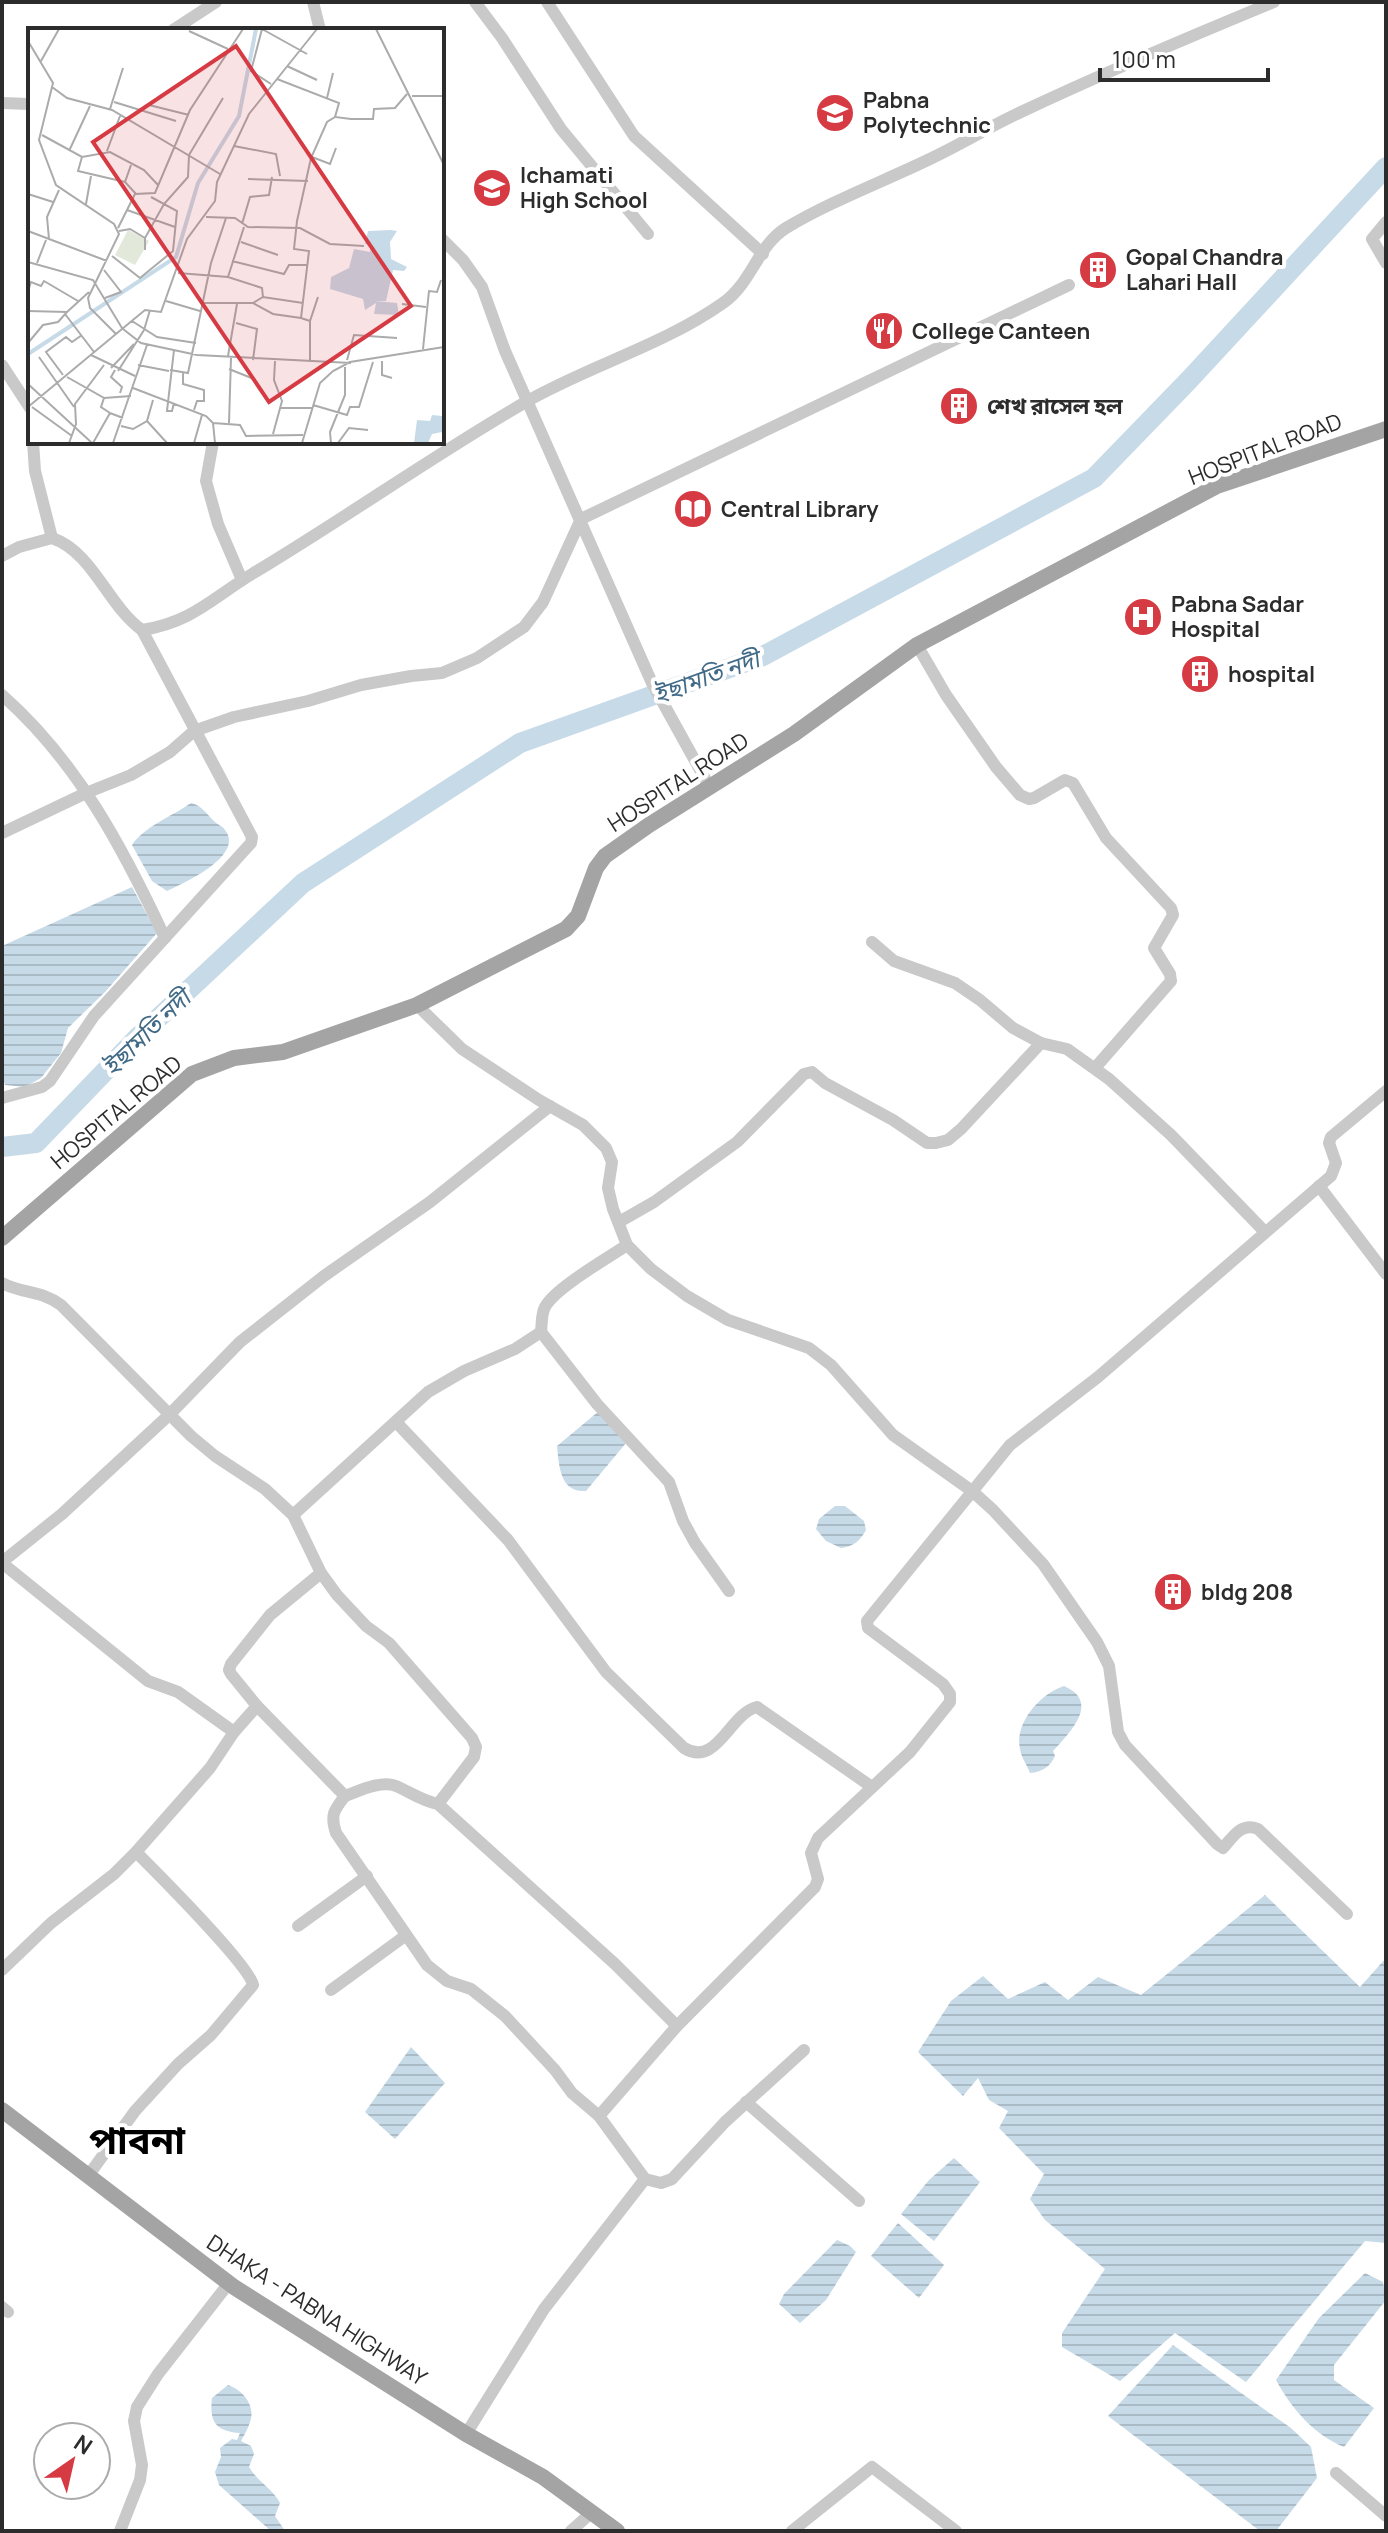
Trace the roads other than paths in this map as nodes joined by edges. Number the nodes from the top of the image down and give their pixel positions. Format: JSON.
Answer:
{"nodes":[{"id":1,"x":216,"y":2,"type":"edge"},
{"id":2,"x":313,"y":2,"type":"edge"},
{"id":3,"x":475,"y":2,"type":"edge"},
{"id":4,"x":547,"y":2,"type":"edge"},
{"id":5,"x":1274,"y":2,"type":"edge"},
{"id":6,"x":176,"y":28,"type":"edge"},
{"id":7,"x":320,"y":28,"type":"edge"},
{"id":8,"x":2,"y":103,"type":"edge"},
{"id":9,"x":28,"y":104,"type":"edge"},
{"id":10,"x":1386,"y":222,"type":"edge"},
{"id":11,"x":648,"y":234,"type":"dead end"},
{"id":12,"x":444,"y":241,"type":"edge"},
{"id":13,"x":763,"y":254,"type":"junction"},
{"id":14,"x":1386,"y":263,"type":"edge"},
{"id":15,"x":1069,"y":285,"type":"dead end"},
{"id":16,"x":2,"y":365,"type":"edge"},
{"id":17,"x":529,"y":400,"type":"junction"},
{"id":18,"x":28,"y":405,"type":"edge"},
{"id":19,"x":1386,"y":429,"type":"edge"},
{"id":20,"x":33,"y":444,"type":"edge"},
{"id":21,"x":213,"y":444,"type":"edge"},
{"id":22,"x":581,"y":519,"type":"junction"},
{"id":23,"x":52,"y":538,"type":"junction"},
{"id":24,"x":2,"y":556,"type":"edge"},
{"id":25,"x":242,"y":580,"type":"junction"},
{"id":26,"x":142,"y":630,"type":"junction"},
{"id":27,"x":917,"y":645,"type":"junction"},
{"id":28,"x":2,"y":695,"type":"edge"},
{"id":29,"x":194,"y":731,"type":"junction"},
{"id":30,"x":709,"y":786,"type":"junction"},
{"id":31,"x":86,"y":793,"type":"junction"},
{"id":32,"x":2,"y":833,"type":"edge"},
{"id":33,"x":165,"y":938,"type":"junction"},
{"id":34,"x":872,"y":942,"type":"dead end"},
{"id":35,"x":417,"y":1005,"type":"junction"},
{"id":36,"x":1041,"y":1043,"type":"junction"},
{"id":37,"x":1095,"y":1068,"type":"junction"},
{"id":38,"x":1386,"y":1091,"type":"edge"},
{"id":39,"x":2,"y":1098,"type":"edge"},
{"id":40,"x":550,"y":1106,"type":"junction"},
{"id":41,"x":1319,"y":1186,"type":"junction"},
{"id":42,"x":619,"y":1222,"type":"junction"},
{"id":43,"x":1265,"y":1232,"type":"junction"},
{"id":44,"x":2,"y":1238,"type":"edge"},
{"id":45,"x":627,"y":1245,"type":"junction"},
{"id":46,"x":1386,"y":1274,"type":"edge"},
{"id":47,"x":2,"y":1283,"type":"edge"},
{"id":48,"x":541,"y":1332,"type":"junction"},
{"id":49,"x":169,"y":1415,"type":"junction"},
{"id":50,"x":396,"y":1422,"type":"junction"},
{"id":51,"x":972,"y":1491,"type":"junction"},
{"id":52,"x":293,"y":1515,"type":"junction"},
{"id":53,"x":2,"y":1562,"type":"edge"},
{"id":54,"x":321,"y":1573,"type":"junction"},
{"id":55,"x":729,"y":1591,"type":"dead end"},
{"id":56,"x":257,"y":1706,"type":"junction"},
{"id":57,"x":234,"y":1732,"type":"junction"},
{"id":58,"x":872,"y":1787,"type":"junction"},
{"id":59,"x":345,"y":1796,"type":"junction"},
{"id":60,"x":438,"y":1804,"type":"junction"},
{"id":61,"x":136,"y":1852,"type":"junction"},
{"id":62,"x":367,"y":1876,"type":"junction"},
{"id":63,"x":1347,"y":1914,"type":"dead end"},
{"id":64,"x":298,"y":1926,"type":"dead end"},
{"id":65,"x":405,"y":1936,"type":"junction"},
{"id":66,"x":2,"y":1970,"type":"edge"},
{"id":67,"x":331,"y":1990,"type":"dead end"},
{"id":68,"x":677,"y":2026,"type":"junction"},
{"id":69,"x":804,"y":2050,"type":"dead end"},
{"id":70,"x":746,"y":2102,"type":"junction"},
{"id":71,"x":2,"y":2110,"type":"edge"},
{"id":72,"x":599,"y":2116,"type":"junction"},
{"id":73,"x":88,"y":2176,"type":"junction"},
{"id":74,"x":645,"y":2179,"type":"junction"},
{"id":75,"x":859,"y":2201,"type":"dead end"},
{"id":76,"x":229,"y":2283,"type":"junction"},
{"id":77,"x":466,"y":2434,"type":"junction"},
{"id":78,"x":1336,"y":2473,"type":"dead end"},
{"id":79,"x":592,"y":2512,"type":"junction"},
{"id":80,"x":1386,"y":2516,"type":"edge"},
{"id":81,"x":120,"y":2531,"type":"edge"},
{"id":82,"x":571,"y":2531,"type":"edge"},
{"id":83,"x":617,"y":2531,"type":"edge"},
{"id":84,"x":792,"y":2531,"type":"edge"},
{"id":85,"x":956,"y":2531,"type":"edge"}],
"edges":[{"from":1,"to":6,"type":"street"},
{"from":2,"to":7,"type":"street"},
{"from":3,"to":11,"type":"street"},
{"from":4,"to":13,"type":"street"},
{"from":5,"to":13,"type":"street"},
{"from":8,"to":9,"type":"street"},
{"from":10,"to":14,"type":"street"},
{"from":12,"to":17,"type":"street"},
{"from":13,"to":17,"type":"street"},
{"from":15,"to":22,"type":"street"},
{"from":16,"to":18,"type":"street"},
{"from":17,"to":22,"type":"street"},
{"from":17,"to":25,"type":"street"},
{"from":19,"to":27,"type":"main road","name":"HOSPITAL ROAD"},
{"from":20,"to":23,"type":"street"},
{"from":21,"to":25,"type":"street"},
{"from":22,"to":29,"type":"street"},
{"from":22,"to":30,"type":"street"},
{"from":23,"to":24,"type":"street"},
{"from":23,"to":26,"type":"street"},
{"from":25,"to":26,"type":"street"},
{"from":26,"to":29,"type":"street"},
{"from":27,"to":30,"type":"main road","name":"HOSPITAL ROAD"},
{"from":27,"to":37,"type":"street"},
{"from":28,"to":31,"type":"street"},
{"from":29,"to":31,"type":"street"},
{"from":29,"to":33,"type":"street"},
{"from":30,"to":35,"type":"main road","name":"HOSPITAL ROAD"},
{"from":31,"to":32,"type":"street"},
{"from":31,"to":33,"type":"street"},
{"from":33,"to":39,"type":"street"},
{"from":34,"to":36,"type":"street"},
{"from":35,"to":40,"type":"street"},
{"from":35,"to":44,"type":"main road","name":"HOSPITAL ROAD"},
{"from":36,"to":37,"type":"street"},
{"from":36,"to":42,"type":"street"},
{"from":37,"to":43,"type":"street"},
{"from":38,"to":41,"type":"street"},
{"from":40,"to":42,"type":"street"},
{"from":40,"to":49,"type":"street"},
{"from":41,"to":43,"type":"street"},
{"from":41,"to":46,"type":"street"},
{"from":42,"to":45,"type":"street"},
{"from":43,"to":51,"type":"street"},
{"from":45,"to":48,"type":"street"},
{"from":45,"to":51,"type":"street"},
{"from":47,"to":49,"type":"street"},
{"from":48,"to":50,"type":"street"},
{"from":48,"to":55,"type":"street"},
{"from":49,"to":52,"type":"street"},
{"from":49,"to":53,"type":"street"},
{"from":50,"to":52,"type":"street"},
{"from":50,"to":58,"type":"street"},
{"from":51,"to":58,"type":"street"},
{"from":51,"to":63,"type":"street"},
{"from":52,"to":54,"type":"street"},
{"from":53,"to":57,"type":"street"},
{"from":54,"to":56,"type":"street"},
{"from":54,"to":60,"type":"street"},
{"from":56,"to":57,"type":"street"},
{"from":56,"to":59,"type":"street"},
{"from":57,"to":61,"type":"street"},
{"from":58,"to":68,"type":"street"},
{"from":59,"to":60,"type":"street"},
{"from":59,"to":62,"type":"street"},
{"from":60,"to":68,"type":"street"},
{"from":61,"to":66,"type":"street"},
{"from":61,"to":73,"type":"street"},
{"from":62,"to":64,"type":"street"},
{"from":62,"to":65,"type":"street"},
{"from":65,"to":67,"type":"street"},
{"from":65,"to":72,"type":"street"},
{"from":68,"to":72,"type":"street"},
{"from":69,"to":70,"type":"street"},
{"from":70,"to":74,"type":"street"},
{"from":70,"to":75,"type":"street"},
{"from":71,"to":73,"type":"main road","name":"DHAKA - PABNA HIGHWAY"},
{"from":72,"to":74,"type":"street"},
{"from":73,"to":76,"type":"main road","name":"DHAKA - PABNA HIGHWAY"},
{"from":74,"to":77,"type":"street"},
{"from":76,"to":77,"type":"main road","name":"DHAKA - PABNA HIGHWAY"},
{"from":76,"to":81,"type":"street"},
{"from":77,"to":79,"type":"main road","name":"DHAKA - PABNA HIGHWAY"},
{"from":78,"to":80,"type":"street"},
{"from":79,"to":82,"type":"street"},
{"from":79,"to":83,"type":"main road","name":"DHAKA - PABNA HIGHWAY"},
{"from":84,"to":85,"type":"street"}]}
